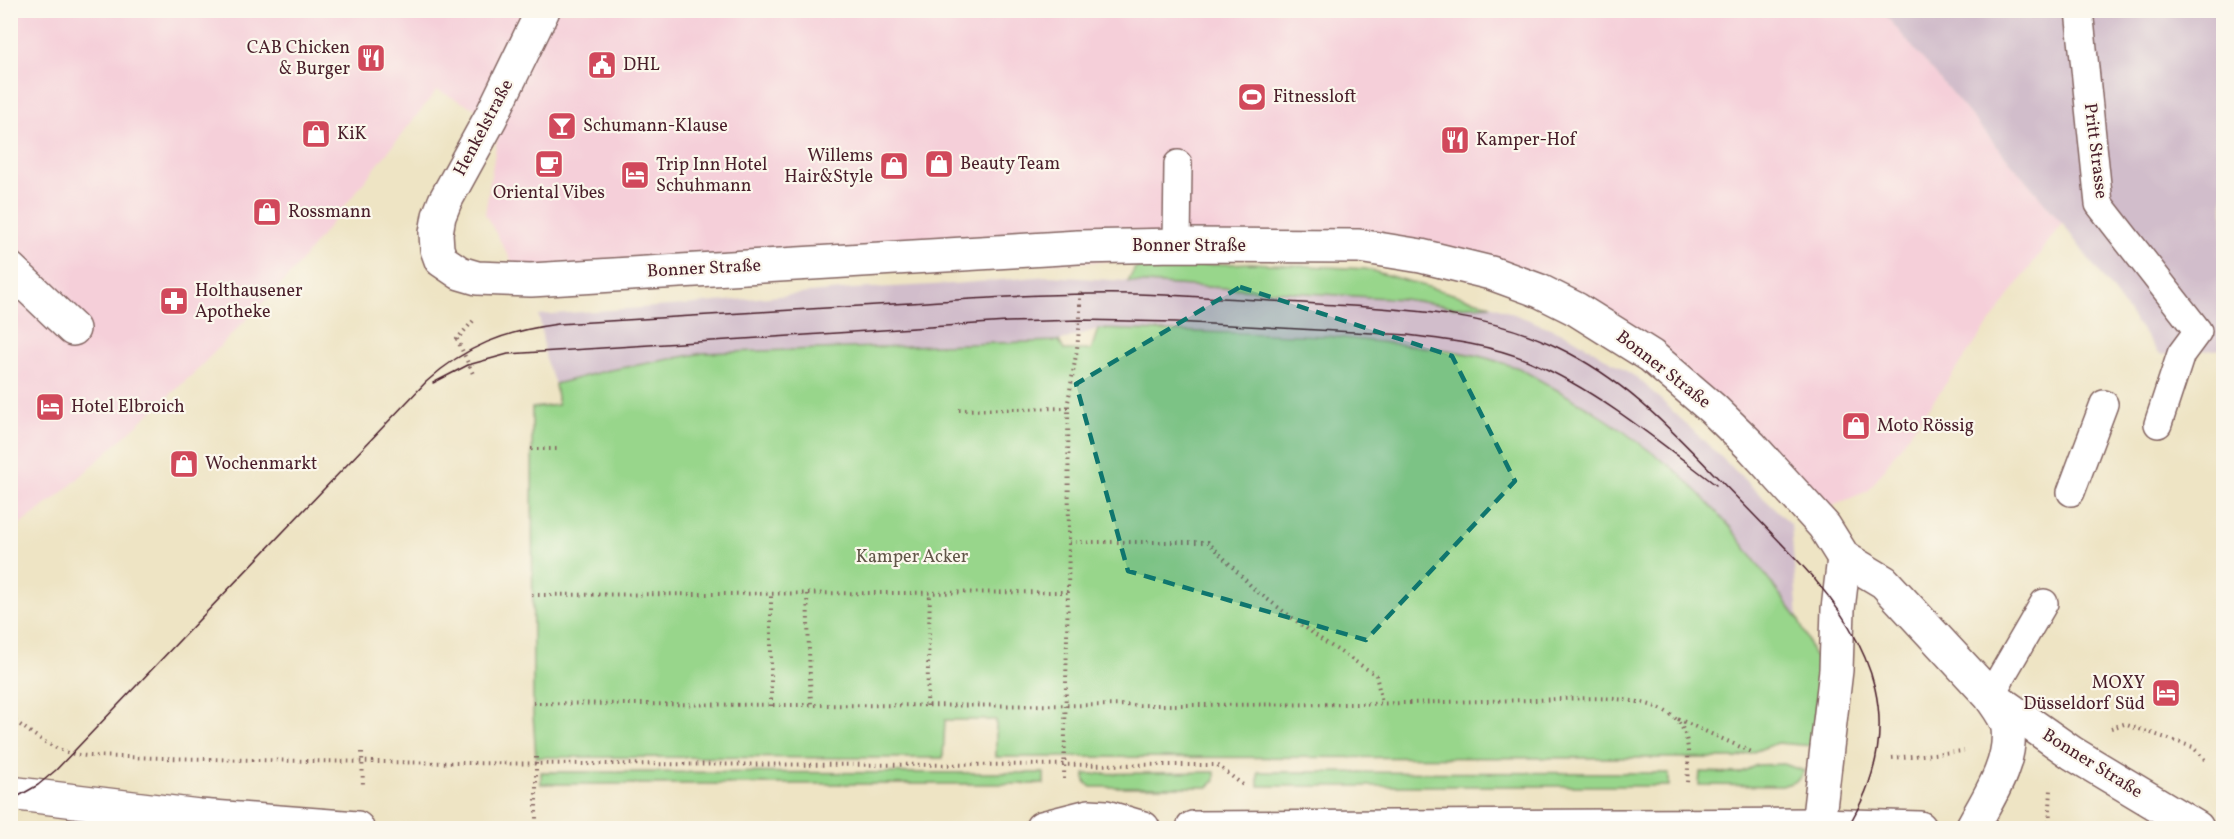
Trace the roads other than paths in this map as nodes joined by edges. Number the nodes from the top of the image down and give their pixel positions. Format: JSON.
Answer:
{"nodes":[{"id":1,"x":543,"y":10,"type":"edge"},
{"id":2,"x":2079,"y":10,"type":"edge"},
{"id":3,"x":1178,"y":164,"type":"dead end"},
{"id":4,"x":1177,"y":245,"type":"junction"},
{"id":5,"x":437,"y":249,"type":"joint"},
{"id":6,"x":10,"y":269,"type":"edge"},
{"id":7,"x":73,"y":329,"type":"dead end"},
{"id":8,"x":2104,"y":404,"type":"dead end"},
{"id":9,"x":2158,"y":424,"type":"dead end"},
{"id":10,"x":2071,"y":492,"type":"dead end"},
{"id":11,"x":1844,"y":558,"type":"junction"},
{"id":12,"x":2044,"y":603,"type":"dead end"},
{"id":13,"x":1990,"y":696,"type":"junction"},
{"id":14,"x":10,"y":793,"type":"edge"},
{"id":15,"x":1053,"y":825,"type":"edge"},
{"id":16,"x":1818,"y":825,"type":"junction"},
{"id":17,"x":357,"y":828,"type":"edge"},
{"id":18,"x":1143,"y":828,"type":"edge"},
{"id":19,"x":1193,"y":828,"type":"edge"},
{"id":20,"x":1920,"y":828,"type":"edge"},
{"id":21,"x":1972,"y":828,"type":"edge"},
{"id":22,"x":2197,"y":828,"type":"edge"}],
"edges":[{"from":1,"to":5,"type":"street","name":"Henkelstraße"},
{"from":2,"to":9,"type":"lane","name":"Pritt Strasse"},
{"from":3,"to":4,"type":"lane"},
{"from":4,"to":5,"type":"street","name":"Bonner Straße"},
{"from":4,"to":11,"type":"street","name":"Bonner Straße"},
{"from":6,"to":7,"type":"street"},
{"from":8,"to":10,"type":"lane"},
{"from":11,"to":13,"type":"street","name":"Bonner Straße"},
{"from":11,"to":16,"type":"street"},
{"from":12,"to":13,"type":"lane"},
{"from":13,"to":21,"type":"street","name":"Bonner Straße"},
{"from":13,"to":22,"type":"street","name":"Bonner Straße"},
{"from":14,"to":17,"type":"street"},
{"from":15,"to":18,"type":"street"},
{"from":16,"to":19,"type":"street"},
{"from":16,"to":20,"type":"street"}]}
